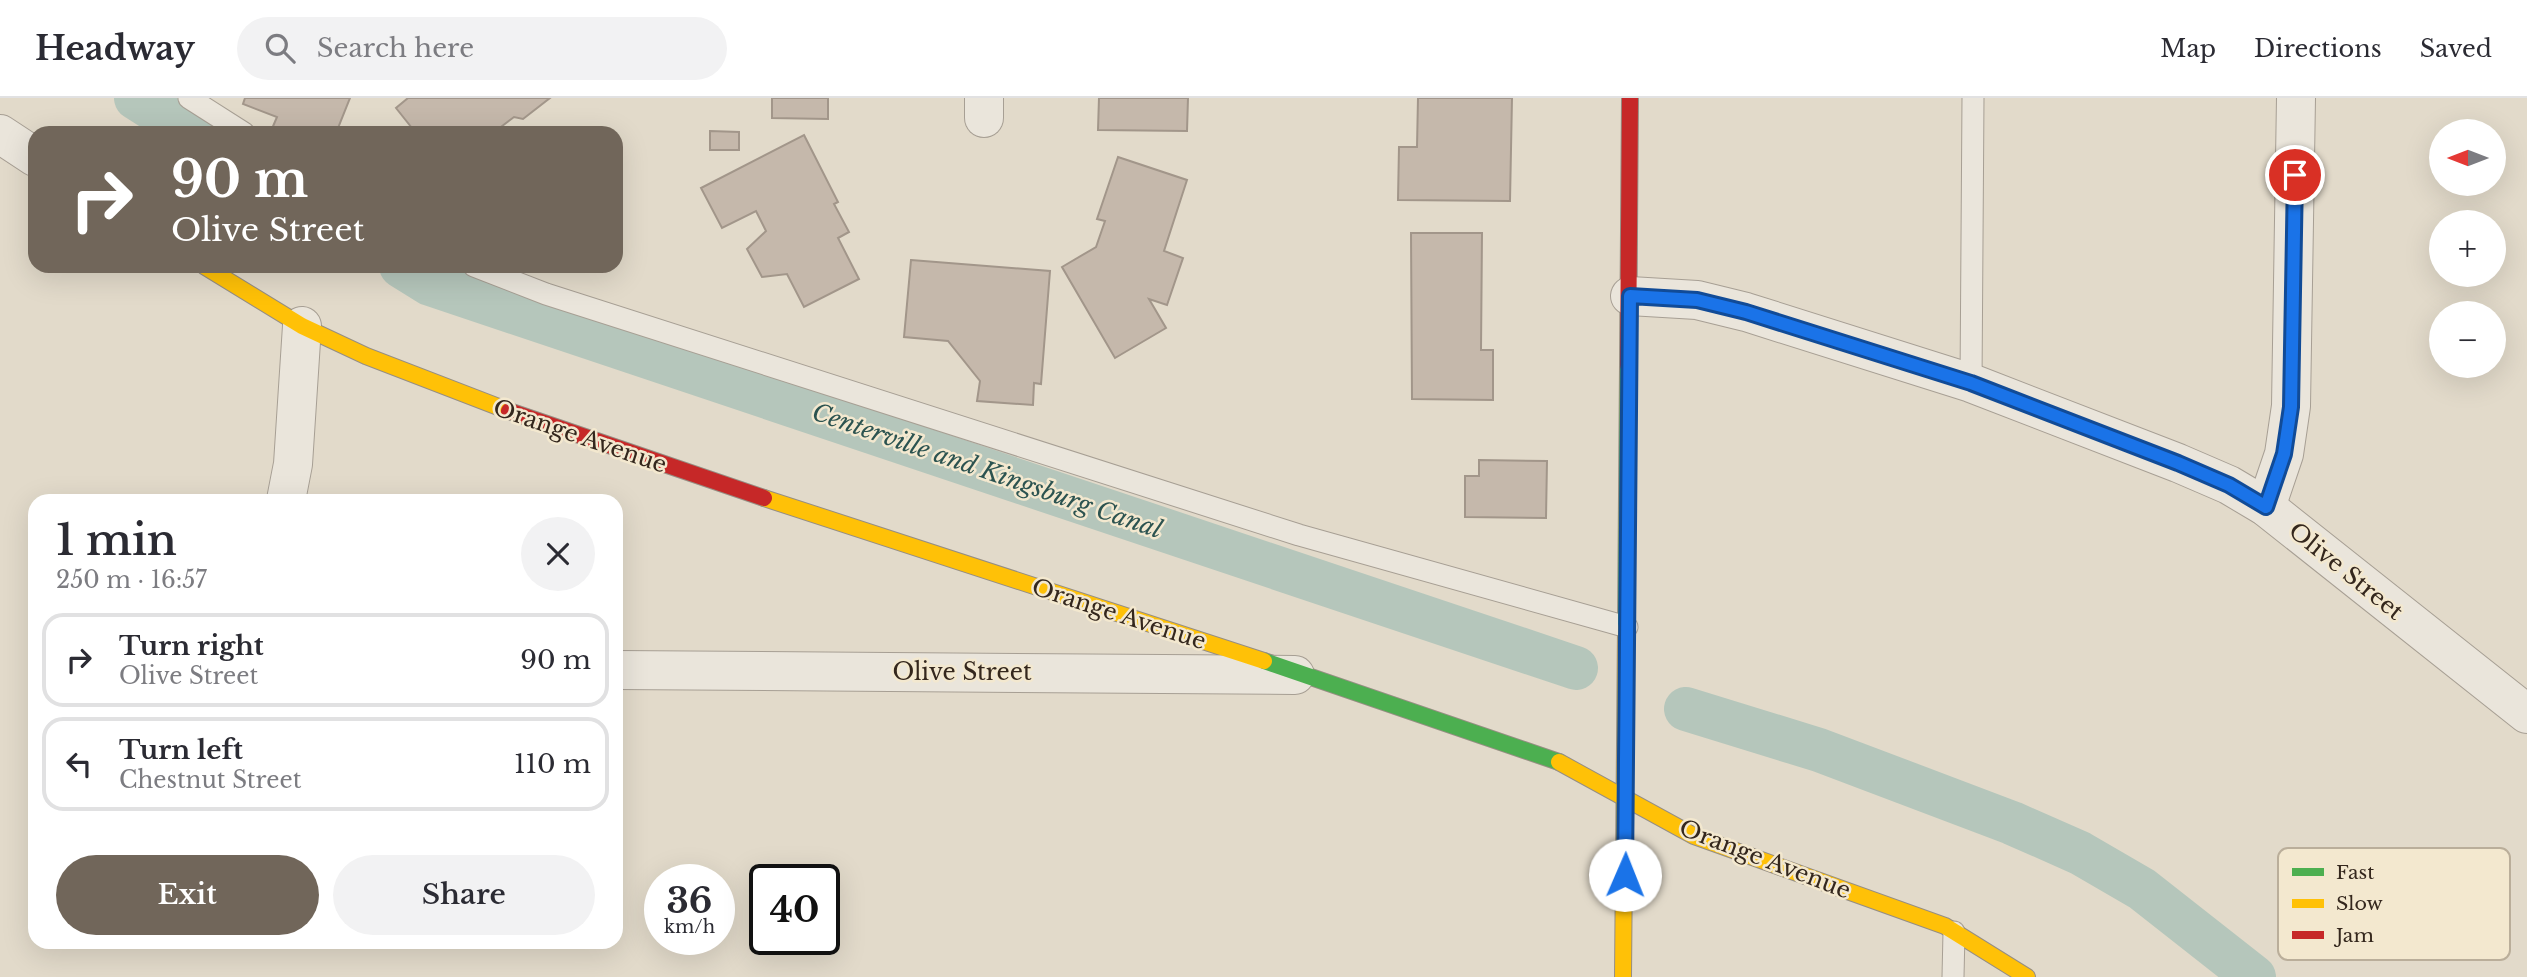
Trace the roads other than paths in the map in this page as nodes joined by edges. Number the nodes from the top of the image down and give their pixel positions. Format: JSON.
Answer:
{"nodes":[{"id":1,"x":189,"y":98,"type":"edge"},
{"id":2,"x":1630,"y":98,"type":"edge"},
{"id":3,"x":1973,"y":98,"type":"edge"},
{"id":4,"x":2296,"y":98,"type":"edge"},
{"id":5,"x":233,"y":126,"type":"edge"},
{"id":6,"x":0,"y":134,"type":"edge"},
{"id":7,"x":28,"y":152,"type":"edge"},
{"id":8,"x":215,"y":273,"type":"edge"},
{"id":9,"x":492,"y":273,"type":"edge"},
{"id":10,"x":1630,"y":296,"type":"junction"},
{"id":11,"x":302,"y":326,"type":"junction"},
{"id":12,"x":1971,"y":383,"type":"junction"},
{"id":13,"x":287,"y":494,"type":"edge"},
{"id":14,"x":2266,"y":507,"type":"junction"},
{"id":15,"x":1628,"y":627,"type":"junction"},
{"id":16,"x":623,"y":670,"type":"edge"},
{"id":17,"x":1308,"y":675,"type":"junction"},
{"id":18,"x":2527,"y":714,"type":"edge"},
{"id":19,"x":1626,"y":798,"type":"junction"},
{"id":20,"x":1954,"y":932,"type":"junction"},
{"id":21,"x":1623,"y":977,"type":"edge"},
{"id":22,"x":1953,"y":977,"type":"edge"},
{"id":23,"x":2027,"y":977,"type":"edge"}],
"edges":[{"from":1,"to":5,"type":"lane"},
{"from":2,"to":10,"type":"street"},
{"from":3,"to":12,"type":"lane"},
{"from":4,"to":14,"type":"street"},
{"from":6,"to":7,"type":"street"},
{"from":8,"to":11,"type":"street","name":"Orange Avenue"},
{"from":9,"to":15,"type":"lane"},
{"from":10,"to":12,"type":"street","name":"Olive Street"},
{"from":10,"to":15,"type":"street"},
{"from":11,"to":13,"type":"street"},
{"from":11,"to":17,"type":"street","name":"Orange Avenue"},
{"from":12,"to":14,"type":"street","name":"Olive Street"},
{"from":14,"to":18,"type":"street","name":"Olive Street"},
{"from":15,"to":19,"type":"street"},
{"from":16,"to":17,"type":"street","name":"Olive Street"},
{"from":17,"to":19,"type":"street","name":"Orange Avenue"},
{"from":19,"to":20,"type":"street","name":"Orange Avenue"},
{"from":19,"to":21,"type":"street"},
{"from":20,"to":22,"type":"lane"},
{"from":20,"to":23,"type":"street","name":"Orange Avenue"}]}
